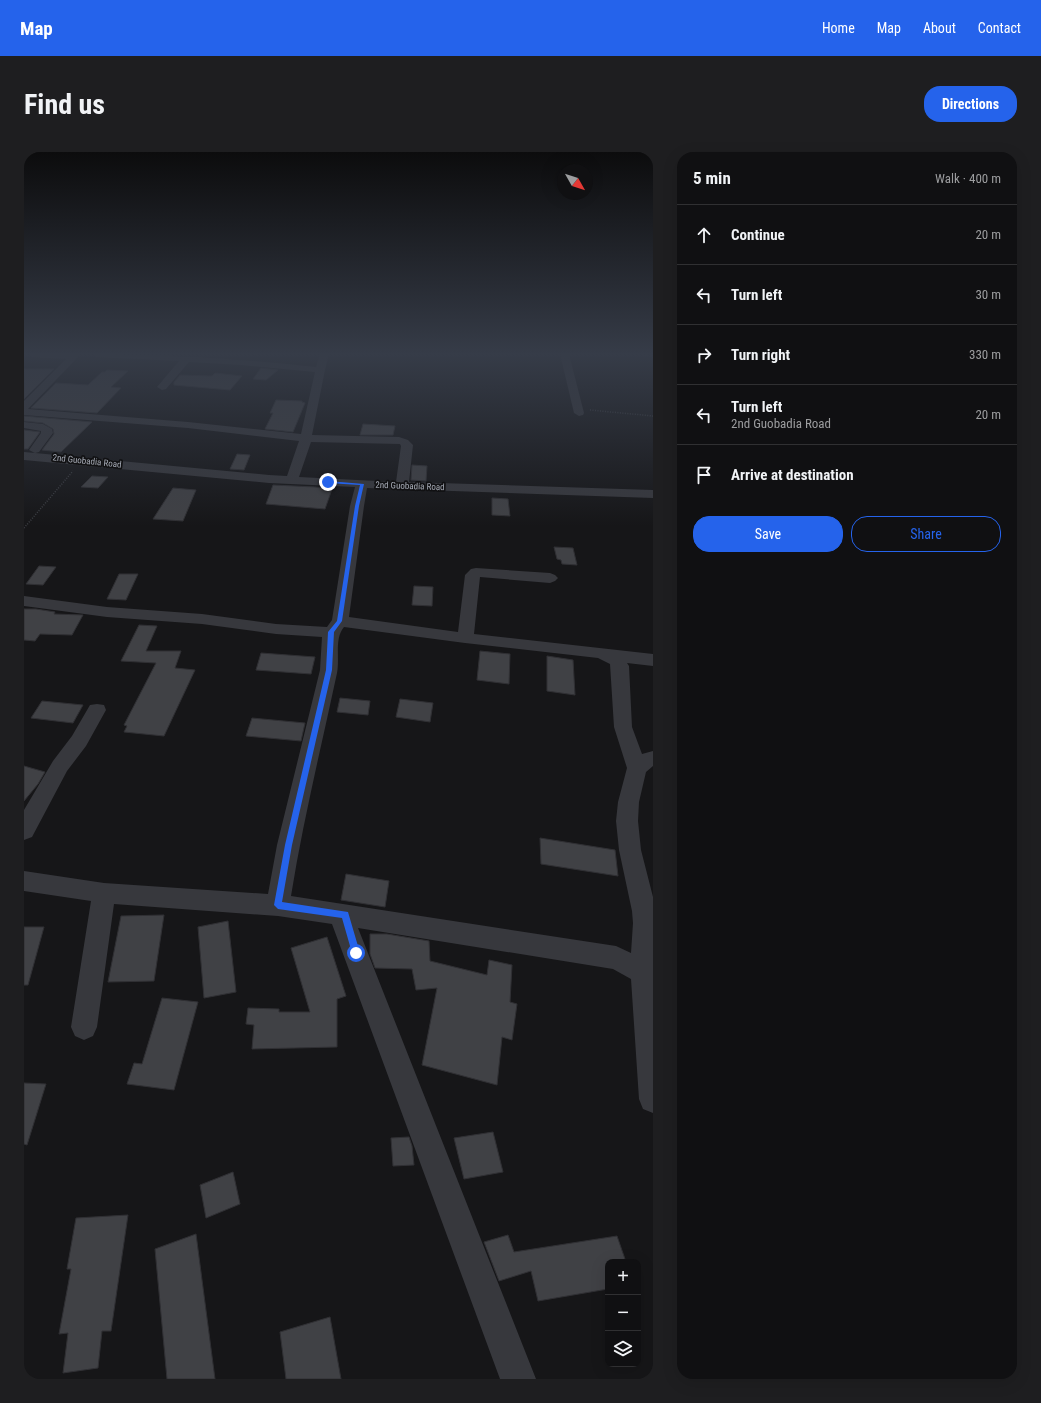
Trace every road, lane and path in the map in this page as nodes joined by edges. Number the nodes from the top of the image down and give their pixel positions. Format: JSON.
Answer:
{"nodes":[{"id":1,"x":312,"y":411,"type":"edge"},
{"id":2,"x":583,"y":411,"type":"edge"},
{"id":3,"x":24,"y":412,"type":"edge"},
{"id":4,"x":653,"y":416,"type":"edge"},
{"id":5,"x":24,"y":425,"type":"edge"},
{"id":6,"x":306,"y":438,"type":"junction"},
{"id":7,"x":35,"y":450,"type":"dead end"},
{"id":8,"x":24,"y":456,"type":"edge"},
{"id":9,"x":84,"y":460,"type":"junction"},
{"id":10,"x":292,"y":480,"type":"junction"},
{"id":11,"x":362,"y":484,"type":"junction"},
{"id":12,"x":402,"y":486,"type":"junction"},
{"id":13,"x":653,"y":494,"type":"edge"},
{"id":14,"x":24,"y":528,"type":"edge"},
{"id":15,"x":550,"y":578,"type":"dead end"},
{"id":16,"x":24,"y":601,"type":"edge"},
{"id":17,"x":335,"y":626,"type":"junction"},
{"id":18,"x":465,"y":638,"type":"junction"},
{"id":19,"x":610,"y":655,"type":"junction"},
{"id":20,"x":653,"y":660,"type":"edge"},
{"id":21,"x":97,"y":710,"type":"dead end"},
{"id":22,"x":645,"y":762,"type":"edge"},
{"id":23,"x":24,"y":832,"type":"edge"},
{"id":24,"x":24,"y":881,"type":"edge"},
{"id":25,"x":104,"y":893,"type":"junction"},
{"id":26,"x":278,"y":905,"type":"junction"},
{"id":27,"x":343,"y":914,"type":"junction"},
{"id":28,"x":643,"y":972,"type":"junction"},
{"id":29,"x":84,"y":1027,"type":"dead end"},
{"id":30,"x":653,"y":1099,"type":"edge"},
{"id":31,"x":504,"y":1379,"type":"edge"},
{"id":32,"x":518,"y":1379,"type":"edge"}],
"edges":[{"from":1,"to":6,"type":"street"},
{"from":2,"to":4,"type":"path"},
{"from":3,"to":6,"type":"street"},
{"from":5,"to":7,"type":"street"},
{"from":6,"to":10,"type":"street"},
{"from":6,"to":12,"type":"street"},
{"from":8,"to":9,"type":"street","name":"2nd Guobadia Road"},
{"from":9,"to":10,"type":"street","name":"2nd Guobadia Road"},
{"from":9,"to":14,"type":"path"},
{"from":10,"to":11,"type":"street","name":"2nd Guobadia Road"},
{"from":11,"to":12,"type":"street","name":"2nd Guobadia Road"},
{"from":11,"to":17,"type":"street"},
{"from":12,"to":13,"type":"street","name":"2nd Guobadia Road"},
{"from":15,"to":18,"type":"street"},
{"from":16,"to":17,"type":"street"},
{"from":17,"to":18,"type":"street"},
{"from":17,"to":26,"type":"street"},
{"from":18,"to":19,"type":"street"},
{"from":19,"to":20,"type":"street"},
{"from":19,"to":22,"type":"street"},
{"from":21,"to":23,"type":"street"},
{"from":22,"to":28,"type":"street"},
{"from":24,"to":25,"type":"street"},
{"from":25,"to":26,"type":"street"},
{"from":25,"to":29,"type":"street"},
{"from":26,"to":27,"type":"street"},
{"from":27,"to":28,"type":"street"},
{"from":27,"to":31,"type":"street"},
{"from":27,"to":32,"type":"street"},
{"from":28,"to":30,"type":"street"}]}
